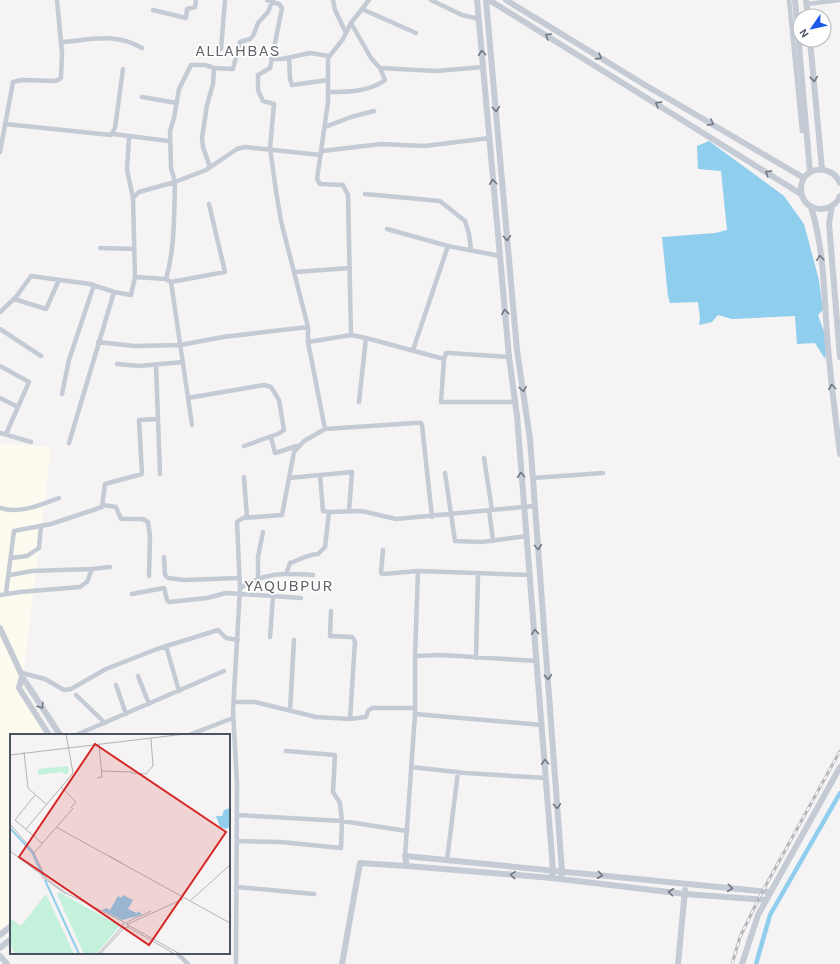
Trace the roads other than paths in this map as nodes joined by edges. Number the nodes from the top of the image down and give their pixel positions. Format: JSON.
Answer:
{"nodes":[{"id":1,"x":57,"y":0,"type":"edge"},
{"id":2,"x":196,"y":0,"type":"edge"},
{"id":3,"x":225,"y":0,"type":"edge"},
{"id":4,"x":333,"y":0,"type":"edge"},
{"id":5,"x":369,"y":0,"type":"edge"},
{"id":6,"x":431,"y":0,"type":"edge"},
{"id":7,"x":477,"y":0,"type":"edge"},
{"id":8,"x":488,"y":0,"type":"edge"},
{"id":9,"x":506,"y":0,"type":"edge"},
{"id":10,"x":789,"y":0,"type":"edge"},
{"id":11,"x":795,"y":0,"type":"edge"},
{"id":12,"x":840,"y":0,"type":"edge"},
{"id":13,"x":269,"y":1,"type":"edge"},
{"id":14,"x":807,"y":2,"type":"edge"},
{"id":15,"x":362,"y":9,"type":"junction"},
{"id":16,"x":153,"y":10,"type":"dead end"},
{"id":17,"x":479,"y":19,"type":"junction"},
{"id":18,"x":350,"y":23,"type":"junction"},
{"id":19,"x":346,"y":33,"type":"junction"},
{"id":20,"x":416,"y":33,"type":"dead end"},
{"id":21,"x":61,"y":42,"type":"junction"},
{"id":22,"x":142,"y":48,"type":"dead end"},
{"id":23,"x":811,"y":48,"type":"edge"},
{"id":24,"x":221,"y":49,"type":"dead end"},
{"id":25,"x":329,"y":56,"type":"junction"},
{"id":26,"x":289,"y":58,"type":"junction"},
{"id":27,"x":271,"y":59,"type":"junction"},
{"id":28,"x":483,"y":66,"type":"junction"},
{"id":29,"x":214,"y":68,"type":"junction"},
{"id":30,"x":380,"y":68,"type":"junction"},
{"id":31,"x":123,"y":69,"type":"dead end"},
{"id":32,"x":328,"y":80,"type":"junction"},
{"id":33,"x":328,"y":92,"type":"junction"},
{"id":34,"x":142,"y":97,"type":"dead end"},
{"id":35,"x":177,"y":103,"type":"junction"},
{"id":36,"x":374,"y":110,"type":"dead end"},
{"id":37,"x":5,"y":124,"type":"junction"},
{"id":38,"x":325,"y":127,"type":"junction"},
{"id":39,"x":807,"y":130,"type":"junction"},
{"id":40,"x":113,"y":134,"type":"junction"},
{"id":41,"x":129,"y":137,"type":"junction"},
{"id":42,"x":490,"y":138,"type":"junction"},
{"id":43,"x":169,"y":141,"type":"junction"},
{"id":44,"x":270,"y":148,"type":"junction"},
{"id":45,"x":0,"y":152,"type":"edge"},
{"id":46,"x":322,"y":153,"type":"junction"},
{"id":47,"x":210,"y":167,"type":"junction"},
{"id":48,"x":822,"y":169,"type":"junction"},
{"id":49,"x":810,"y":172,"type":"junction"},
{"id":50,"x":804,"y":178,"type":"junction"},
{"id":51,"x":175,"y":182,"type":"junction"},
{"id":52,"x":840,"y":183,"type":"edge"},
{"id":53,"x":365,"y":194,"type":"dead end"},
{"id":54,"x":801,"y":194,"type":"junction"},
{"id":55,"x":133,"y":198,"type":"junction"},
{"id":56,"x":839,"y":199,"type":"edge"},
{"id":57,"x":209,"y":204,"type":"dead end"},
{"id":58,"x":832,"y":206,"type":"junction"},
{"id":59,"x":812,"y":207,"type":"junction"},
{"id":60,"x":387,"y":229,"type":"dead end"},
{"id":61,"x":448,"y":246,"type":"junction"},
{"id":62,"x":100,"y":248,"type":"dead end"},
{"id":63,"x":134,"y":249,"type":"junction"},
{"id":64,"x":471,"y":250,"type":"junction"},
{"id":65,"x":500,"y":256,"type":"junction"},
{"id":66,"x":350,"y":268,"type":"junction"},
{"id":67,"x":295,"y":272,"type":"junction"},
{"id":68,"x":135,"y":277,"type":"junction"},
{"id":69,"x":59,"y":280,"type":"junction"},
{"id":70,"x":169,"y":280,"type":"junction"},
{"id":71,"x":94,"y":285,"type":"junction"},
{"id":72,"x":114,"y":292,"type":"junction"},
{"id":73,"x":14,"y":299,"type":"junction"},
{"id":74,"x":0,"y":312,"type":"edge"},
{"id":75,"x":308,"y":327,"type":"junction"},
{"id":76,"x":0,"y":329,"type":"edge"},
{"id":77,"x":351,"y":335,"type":"junction"},
{"id":78,"x":366,"y":338,"type":"junction"},
{"id":79,"x":98,"y":342,"type":"junction"},
{"id":80,"x":308,"y":342,"type":"junction"},
{"id":81,"x":180,"y":346,"type":"junction"},
{"id":82,"x":413,"y":350,"type":"junction"},
{"id":83,"x":517,"y":350,"type":"junction"},
{"id":84,"x":509,"y":354,"type":"junction"},
{"id":85,"x":41,"y":356,"type":"dead end"},
{"id":86,"x":840,"y":357,"type":"edge"},
{"id":87,"x":444,"y":358,"type":"junction"},
{"id":88,"x":183,"y":362,"type":"junction"},
{"id":89,"x":117,"y":364,"type":"dead end"},
{"id":90,"x":156,"y":365,"type":"junction"},
{"id":91,"x":0,"y":366,"type":"edge"},
{"id":92,"x":62,"y":394,"type":"dead end"},
{"id":93,"x":0,"y":398,"type":"edge"},
{"id":94,"x":188,"y":398,"type":"junction"},
{"id":95,"x":358,"y":402,"type":"dead end"},
{"id":96,"x":516,"y":402,"type":"junction"},
{"id":97,"x":18,"y":407,"type":"junction"},
{"id":98,"x":157,"y":419,"type":"junction"},
{"id":99,"x":192,"y":424,"type":"dead end"},
{"id":100,"x":325,"y":429,"type":"junction"},
{"id":101,"x":0,"y":433,"type":"edge"},
{"id":102,"x":6,"y":434,"type":"junction"},
{"id":103,"x":271,"y":437,"type":"junction"},
{"id":104,"x":32,"y":442,"type":"dead end"},
{"id":105,"x":68,"y":443,"type":"dead end"},
{"id":106,"x":244,"y":446,"type":"dead end"},
{"id":107,"x":299,"y":446,"type":"junction"},
{"id":108,"x":840,"y":454,"type":"edge"},
{"id":109,"x":484,"y":458,"type":"dead end"},
{"id":110,"x":445,"y":473,"type":"dead end"},
{"id":111,"x":604,"y":473,"type":"dead end"},
{"id":112,"x":160,"y":474,"type":"dead end"},
{"id":113,"x":320,"y":475,"type":"junction"},
{"id":114,"x":244,"y":477,"type":"dead end"},
{"id":115,"x":289,"y":478,"type":"junction"},
{"id":116,"x":533,"y":478,"type":"junction"},
{"id":117,"x":60,"y":498,"type":"dead end"},
{"id":118,"x":103,"y":505,"type":"junction"},
{"id":119,"x":534,"y":506,"type":"junction"},
{"id":120,"x":524,"y":507,"type":"junction"},
{"id":121,"x":0,"y":508,"type":"edge"},
{"id":122,"x":490,"y":510,"type":"junction"},
{"id":123,"x":349,"y":511,"type":"junction"},
{"id":124,"x":329,"y":512,"type":"junction"},
{"id":125,"x":451,"y":514,"type":"junction"},
{"id":126,"x":432,"y":517,"type":"junction"},
{"id":127,"x":247,"y":518,"type":"junction"},
{"id":128,"x":41,"y":526,"type":"junction"},
{"id":129,"x":263,"y":532,"type":"dead end"},
{"id":130,"x":527,"y":536,"type":"junction"},
{"id":131,"x":492,"y":541,"type":"junction"},
{"id":132,"x":383,"y":550,"type":"dead end"},
{"id":133,"x":164,"y":557,"type":"dead end"},
{"id":134,"x":11,"y":558,"type":"junction"},
{"id":135,"x":110,"y":567,"type":"dead end"},
{"id":136,"x":92,"y":569,"type":"junction"},
{"id":137,"x":418,"y":571,"type":"junction"},
{"id":138,"x":286,"y":574,"type":"junction"},
{"id":139,"x":478,"y":574,"type":"junction"},
{"id":140,"x":10,"y":575,"type":"junction"},
{"id":141,"x":313,"y":575,"type":"dead end"},
{"id":142,"x":530,"y":575,"type":"junction"},
{"id":143,"x":149,"y":576,"type":"dead end"},
{"id":144,"x":239,"y":578,"type":"junction"},
{"id":145,"x":258,"y":578,"type":"junction"},
{"id":146,"x":240,"y":588,"type":"junction"},
{"id":147,"x":240,"y":593,"type":"junction"},
{"id":148,"x":6,"y":594,"type":"junction"},
{"id":149,"x":132,"y":594,"type":"dead end"},
{"id":150,"x":0,"y":595,"type":"edge"},
{"id":151,"x":273,"y":597,"type":"junction"},
{"id":152,"x":301,"y":598,"type":"dead end"},
{"id":153,"x":331,"y":611,"type":"dead end"},
{"id":154,"x":0,"y":628,"type":"edge"},
{"id":155,"x":270,"y":637,"type":"dead end"},
{"id":156,"x":238,"y":640,"type":"junction"},
{"id":157,"x":294,"y":640,"type":"dead end"},
{"id":158,"x":166,"y":646,"type":"junction"},
{"id":159,"x":414,"y":656,"type":"junction"},
{"id":160,"x":476,"y":658,"type":"junction"},
{"id":161,"x":537,"y":662,"type":"junction"},
{"id":162,"x":224,"y":671,"type":"dead end"},
{"id":163,"x":22,"y":673,"type":"junction"},
{"id":164,"x":138,"y":676,"type":"dead end"},
{"id":165,"x":24,"y":680,"type":"junction"},
{"id":166,"x":116,"y":685,"type":"dead end"},
{"id":167,"x":179,"y":691,"type":"junction"},
{"id":168,"x":76,"y":695,"type":"dead end"},
{"id":169,"x":234,"y":702,"type":"junction"},
{"id":170,"x":149,"y":704,"type":"junction"},
{"id":171,"x":415,"y":708,"type":"junction"},
{"id":172,"x":290,"y":711,"type":"junction"},
{"id":173,"x":126,"y":714,"type":"junction"},
{"id":174,"x":415,"y":714,"type":"junction"},
{"id":175,"x":233,"y":718,"type":"junction"},
{"id":176,"x":350,"y":719,"type":"junction"},
{"id":177,"x":105,"y":723,"type":"junction"},
{"id":178,"x":542,"y":725,"type":"junction"},
{"id":179,"x":48,"y":734,"type":"edge"},
{"id":180,"x":59,"y":734,"type":"edge"},
{"id":181,"x":78,"y":734,"type":"edge"},
{"id":182,"x":192,"y":734,"type":"edge"},
{"id":183,"x":286,"y":751,"type":"dead end"},
{"id":184,"x":840,"y":766,"type":"edge"},
{"id":185,"x":411,"y":767,"type":"junction"},
{"id":186,"x":458,"y":772,"type":"junction"},
{"id":187,"x":546,"y":778,"type":"junction"},
{"id":188,"x":237,"y":815,"type":"junction"},
{"id":189,"x":342,"y":821,"type":"junction"},
{"id":190,"x":407,"y":831,"type":"junction"},
{"id":191,"x":237,"y":841,"type":"junction"},
{"id":192,"x":405,"y":856,"type":"junction"},
{"id":193,"x":447,"y":860,"type":"junction"},
{"id":194,"x":407,"y":866,"type":"junction"},
{"id":195,"x":553,"y":870,"type":"junction"},
{"id":196,"x":562,"y":871,"type":"junction"},
{"id":197,"x":552,"y":878,"type":"junction"},
{"id":198,"x":560,"y":879,"type":"junction"},
{"id":199,"x":686,"y":884,"type":"junction"},
{"id":200,"x":237,"y":887,"type":"junction"},
{"id":201,"x":770,"y":892,"type":"junction"},
{"id":202,"x":314,"y":894,"type":"dead end"},
{"id":203,"x":685,"y":894,"type":"junction"},
{"id":204,"x":766,"y":900,"type":"junction"},
{"id":205,"x":10,"y":927,"type":"edge"},
{"id":206,"x":0,"y":935,"type":"edge"},
{"id":207,"x":10,"y":940,"type":"edge"},
{"id":208,"x":0,"y":948,"type":"edge"},
{"id":209,"x":178,"y":954,"type":"edge"},
{"id":210,"x":0,"y":956,"type":"edge"},
{"id":211,"x":7,"y":964,"type":"edge"},
{"id":212,"x":188,"y":964,"type":"edge"},
{"id":213,"x":236,"y":964,"type":"edge"},
{"id":214,"x":342,"y":964,"type":"edge"},
{"id":215,"x":678,"y":964,"type":"edge"},
{"id":216,"x":742,"y":964,"type":"edge"}],
"edges":[{"from":1,"to":21,"type":"street"},
{"from":2,"to":16,"type":"street"},
{"from":3,"to":24,"type":"street"},
{"from":4,"to":19,"type":"street"},
{"from":5,"to":15,"type":"street"},
{"from":6,"to":17,"type":"street"},
{"from":7,"to":17,"type":"street"},
{"from":54,"to":8,"type":"street","one_way":true},
{"from":8,"to":83,"type":"street","one_way":true},
{"from":9,"to":50,"type":"street","one_way":true},
{"from":10,"to":39,"type":"street"},
{"from":11,"to":39,"type":"street"},
{"from":12,"to":14,"type":"street"},
{"from":13,"to":27,"type":"street"},
{"from":13,"to":29,"type":"street"},
{"from":15,"to":18,"type":"street"},
{"from":15,"to":20,"type":"street"},
{"from":28,"to":17,"type":"street","one_way":true},
{"from":18,"to":19,"type":"street"},
{"from":18,"to":30,"type":"street"},
{"from":19,"to":25,"type":"street"},
{"from":21,"to":22,"type":"street"},
{"from":21,"to":37,"type":"street"},
{"from":23,"to":48,"type":"street","one_way":true},
{"from":25,"to":26,"type":"street"},
{"from":25,"to":32,"type":"street"},
{"from":26,"to":27,"type":"street"},
{"from":26,"to":32,"type":"street"},
{"from":27,"to":44,"type":"street"},
{"from":28,"to":30,"type":"street"},
{"from":28,"to":42,"type":"street"},
{"from":29,"to":35,"type":"street"},
{"from":29,"to":47,"type":"street"},
{"from":30,"to":33,"type":"street"},
{"from":31,"to":40,"type":"street"},
{"from":32,"to":33,"type":"street"},
{"from":33,"to":38,"type":"street"},
{"from":34,"to":35,"type":"street"},
{"from":35,"to":43,"type":"street"},
{"from":36,"to":38,"type":"street"},
{"from":37,"to":40,"type":"street"},
{"from":37,"to":45,"type":"street"},
{"from":38,"to":46,"type":"street"},
{"from":39,"to":49,"type":"street"},
{"from":40,"to":41,"type":"street"},
{"from":41,"to":43,"type":"street"},
{"from":41,"to":55,"type":"street"},
{"from":42,"to":46,"type":"street"},
{"from":65,"to":42,"type":"street","one_way":true},
{"from":43,"to":51,"type":"street"},
{"from":44,"to":46,"type":"street"},
{"from":44,"to":47,"type":"street"},
{"from":44,"to":67,"type":"street"},
{"from":46,"to":66,"type":"street"},
{"from":47,"to":51,"type":"street"},
{"from":48,"to":49,"type":"street"},
{"from":48,"to":52,"type":"street"},
{"from":49,"to":50,"type":"street"},
{"from":50,"to":54,"type":"street"},
{"from":51,"to":55,"type":"street"},
{"from":51,"to":70,"type":"street"},
{"from":53,"to":64,"type":"street"},
{"from":54,"to":59,"type":"street"},
{"from":55,"to":63,"type":"street"},
{"from":56,"to":58,"type":"street"},
{"from":57,"to":70,"type":"street"},
{"from":58,"to":59,"type":"street"},
{"from":58,"to":86,"type":"street"},
{"from":108,"to":59,"type":"street","one_way":true},
{"from":60,"to":61,"type":"street"},
{"from":61,"to":64,"type":"street"},
{"from":61,"to":82,"type":"street"},
{"from":62,"to":63,"type":"street"},
{"from":63,"to":68,"type":"street"},
{"from":64,"to":65,"type":"street"},
{"from":84,"to":65,"type":"street","one_way":true},
{"from":66,"to":67,"type":"street"},
{"from":66,"to":77,"type":"street"},
{"from":67,"to":75,"type":"street"},
{"from":68,"to":70,"type":"street"},
{"from":68,"to":72,"type":"street"},
{"from":69,"to":71,"type":"street"},
{"from":69,"to":73,"type":"street"},
{"from":69,"to":73,"type":"street"},
{"from":70,"to":81,"type":"street"},
{"from":71,"to":72,"type":"street"},
{"from":71,"to":92,"type":"street"},
{"from":72,"to":79,"type":"street"},
{"from":73,"to":74,"type":"street"},
{"from":75,"to":80,"type":"street"},
{"from":75,"to":81,"type":"street"},
{"from":76,"to":85,"type":"street"},
{"from":77,"to":78,"type":"street"},
{"from":77,"to":80,"type":"street"},
{"from":78,"to":82,"type":"street"},
{"from":78,"to":95,"type":"street"},
{"from":79,"to":81,"type":"street"},
{"from":79,"to":105,"type":"street"},
{"from":80,"to":100,"type":"street"},
{"from":81,"to":88,"type":"street"},
{"from":82,"to":87,"type":"street"},
{"from":83,"to":84,"type":"street"},
{"from":83,"to":116,"type":"street","one_way":true},
{"from":84,"to":87,"type":"street"},
{"from":84,"to":96,"type":"street"},
{"from":87,"to":96,"type":"street"},
{"from":88,"to":90,"type":"street"},
{"from":88,"to":94,"type":"street"},
{"from":89,"to":90,"type":"street"},
{"from":90,"to":98,"type":"street"},
{"from":91,"to":97,"type":"street"},
{"from":93,"to":97,"type":"street"},
{"from":94,"to":99,"type":"street"},
{"from":94,"to":103,"type":"street"},
{"from":120,"to":96,"type":"street","one_way":true},
{"from":97,"to":102,"type":"street"},
{"from":98,"to":112,"type":"street"},
{"from":98,"to":118,"type":"street"},
{"from":100,"to":107,"type":"street"},
{"from":100,"to":126,"type":"street"},
{"from":101,"to":102,"type":"street"},
{"from":102,"to":104,"type":"street"},
{"from":103,"to":106,"type":"street"},
{"from":103,"to":107,"type":"street"},
{"from":107,"to":115,"type":"street"},
{"from":109,"to":122,"type":"street"},
{"from":110,"to":125,"type":"street"},
{"from":111,"to":116,"type":"street"},
{"from":113,"to":115,"type":"street"},
{"from":113,"to":123,"type":"street"},
{"from":113,"to":124,"type":"street"},
{"from":114,"to":127,"type":"street"},
{"from":115,"to":127,"type":"street"},
{"from":116,"to":119,"type":"street"},
{"from":117,"to":121,"type":"street"},
{"from":118,"to":128,"type":"street"},
{"from":118,"to":143,"type":"street"},
{"from":119,"to":120,"type":"street"},
{"from":119,"to":196,"type":"street","one_way":true},
{"from":120,"to":122,"type":"street"},
{"from":120,"to":130,"type":"street"},
{"from":122,"to":125,"type":"street"},
{"from":122,"to":131,"type":"street"},
{"from":123,"to":124,"type":"street"},
{"from":123,"to":126,"type":"street"},
{"from":124,"to":138,"type":"street"},
{"from":125,"to":126,"type":"street"},
{"from":125,"to":131,"type":"street"},
{"from":127,"to":144,"type":"street"},
{"from":128,"to":134,"type":"street"},
{"from":128,"to":134,"type":"street"},
{"from":129,"to":145,"type":"street"},
{"from":130,"to":131,"type":"street"},
{"from":130,"to":142,"type":"street"},
{"from":132,"to":137,"type":"street"},
{"from":133,"to":144,"type":"street"},
{"from":134,"to":140,"type":"street"},
{"from":135,"to":136,"type":"street"},
{"from":136,"to":140,"type":"street"},
{"from":136,"to":148,"type":"street"},
{"from":137,"to":139,"type":"street"},
{"from":137,"to":159,"type":"street"},
{"from":138,"to":141,"type":"street"},
{"from":138,"to":145,"type":"street"},
{"from":139,"to":142,"type":"street"},
{"from":139,"to":160,"type":"street"},
{"from":140,"to":148,"type":"street"},
{"from":161,"to":142,"type":"street","one_way":true},
{"from":144,"to":146,"type":"street"},
{"from":145,"to":146,"type":"street"},
{"from":146,"to":147,"type":"street"},
{"from":147,"to":149,"type":"street"},
{"from":147,"to":151,"type":"street"},
{"from":147,"to":156,"type":"street"},
{"from":148,"to":150,"type":"street"},
{"from":151,"to":152,"type":"street"},
{"from":151,"to":155,"type":"street"},
{"from":153,"to":176,"type":"street"},
{"from":154,"to":163,"type":"street"},
{"from":156,"to":158,"type":"street"},
{"from":156,"to":169,"type":"street"},
{"from":157,"to":172,"type":"street"},
{"from":158,"to":163,"type":"street"},
{"from":158,"to":167,"type":"street"},
{"from":159,"to":160,"type":"street"},
{"from":159,"to":171,"type":"street"},
{"from":160,"to":161,"type":"street"},
{"from":161,"to":178,"type":"street"},
{"from":162,"to":167,"type":"street"},
{"from":163,"to":165,"type":"street"},
{"from":164,"to":170,"type":"street"},
{"from":165,"to":179,"type":"street"},
{"from":165,"to":180,"type":"street","one_way":true},
{"from":166,"to":173,"type":"street"},
{"from":167,"to":170,"type":"street"},
{"from":168,"to":177,"type":"street"},
{"from":169,"to":172,"type":"street"},
{"from":169,"to":175,"type":"street"},
{"from":170,"to":173,"type":"street"},
{"from":171,"to":174,"type":"street"},
{"from":171,"to":176,"type":"street"},
{"from":172,"to":176,"type":"street"},
{"from":173,"to":177,"type":"street"},
{"from":174,"to":178,"type":"street"},
{"from":174,"to":185,"type":"street"},
{"from":175,"to":182,"type":"street"},
{"from":175,"to":188,"type":"street"},
{"from":177,"to":181,"type":"street"},
{"from":187,"to":178,"type":"street","one_way":true},
{"from":183,"to":189,"type":"street"},
{"from":184,"to":201,"type":"street"},
{"from":185,"to":186,"type":"street"},
{"from":185,"to":190,"type":"street"},
{"from":186,"to":187,"type":"street"},
{"from":186,"to":193,"type":"street"},
{"from":187,"to":195,"type":"street"},
{"from":188,"to":189,"type":"street"},
{"from":188,"to":191,"type":"street"},
{"from":189,"to":190,"type":"street"},
{"from":189,"to":191,"type":"street"},
{"from":190,"to":192,"type":"street"},
{"from":191,"to":200,"type":"street"},
{"from":192,"to":193,"type":"street"},
{"from":192,"to":194,"type":"street"},
{"from":193,"to":195,"type":"street"},
{"from":197,"to":194,"type":"street","one_way":true},
{"from":194,"to":214,"type":"street"},
{"from":195,"to":196,"type":"street"},
{"from":195,"to":197,"type":"street"},
{"from":196,"to":198,"type":"street"},
{"from":196,"to":199,"type":"street","one_way":true},
{"from":197,"to":198,"type":"street"},
{"from":203,"to":198,"type":"street","one_way":true},
{"from":199,"to":201,"type":"street","one_way":true},
{"from":199,"to":203,"type":"street"},
{"from":200,"to":202,"type":"street"},
{"from":200,"to":213,"type":"street"},
{"from":201,"to":204,"type":"street"},
{"from":203,"to":204,"type":"street"},
{"from":203,"to":215,"type":"street"},
{"from":204,"to":216,"type":"street"},
{"from":205,"to":206,"type":"street"},
{"from":207,"to":208,"type":"street"},
{"from":209,"to":212,"type":"street"},
{"from":210,"to":211,"type":"street"}]}
